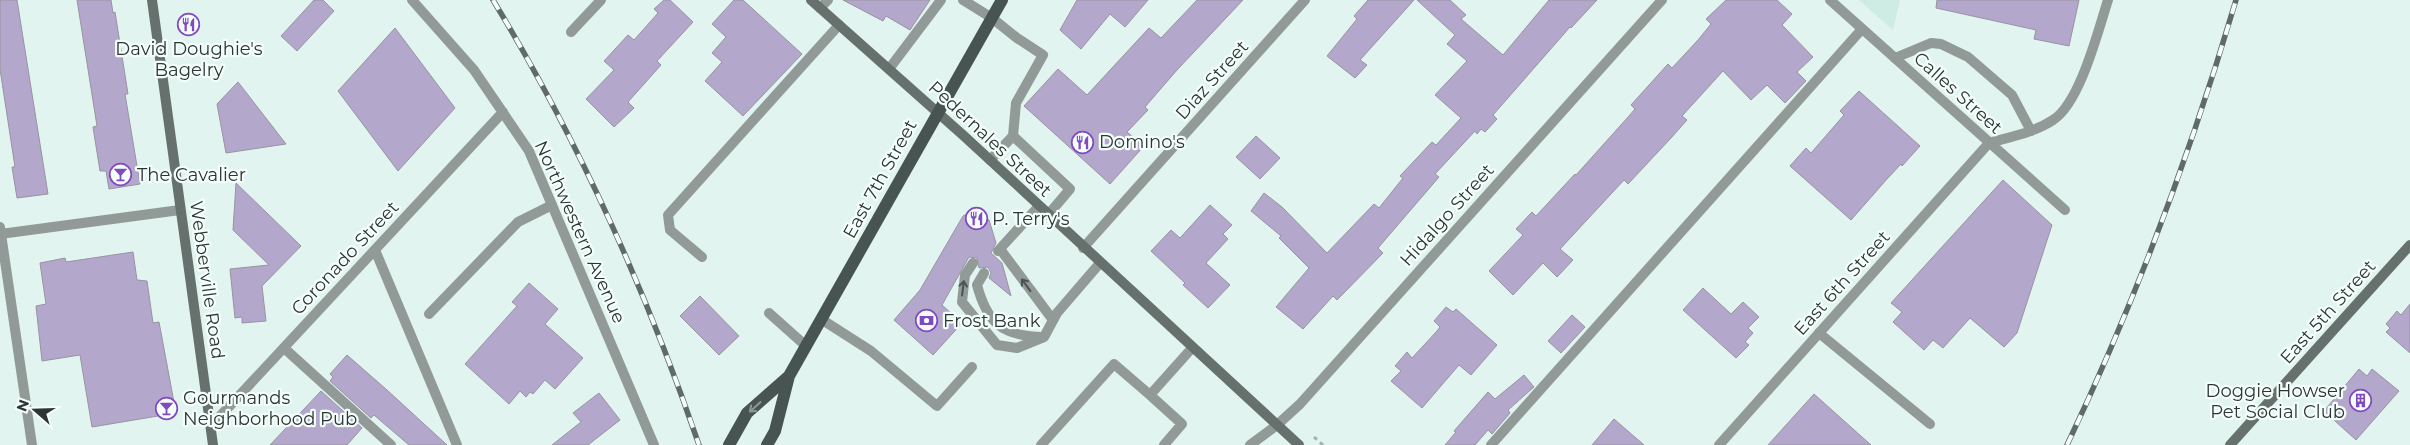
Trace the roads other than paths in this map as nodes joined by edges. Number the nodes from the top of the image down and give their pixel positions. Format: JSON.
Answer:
{"nodes":[{"id":1,"x":152,"y":0,"type":"edge"},
{"id":2,"x":412,"y":0,"type":"edge"},
{"id":3,"x":601,"y":0,"type":"edge"},
{"id":4,"x":811,"y":0,"type":"edge"},
{"id":5,"x":941,"y":0,"type":"edge"},
{"id":6,"x":963,"y":0,"type":"edge"},
{"id":7,"x":1002,"y":0,"type":"edge"},
{"id":8,"x":1305,"y":0,"type":"edge"},
{"id":9,"x":1662,"y":0,"type":"edge"},
{"id":10,"x":1830,"y":0,"type":"edge"},
{"id":11,"x":2108,"y":0,"type":"edge"},
{"id":12,"x":824,"y":4,"type":"edge"},
{"id":13,"x":992,"y":18,"type":"junction"},
{"id":14,"x":839,"y":24,"type":"junction"},
{"id":15,"x":1862,"y":29,"type":"junction"},
{"id":16,"x":571,"y":32,"type":"dead end"},
{"id":17,"x":1895,"y":58,"type":"junction"},
{"id":18,"x":889,"y":69,"type":"junction"},
{"id":19,"x":503,"y":112,"type":"junction"},
{"id":20,"x":937,"y":112,"type":"junction"},
{"id":21,"x":2031,"y":130,"type":"junction"},
{"id":22,"x":1012,"y":136,"type":"junction"},
{"id":23,"x":1989,"y":143,"type":"junction"},
{"id":24,"x":990,"y":160,"type":"junction"},
{"id":25,"x":552,"y":205,"type":"junction"},
{"id":26,"x":1039,"y":206,"type":"junction"},
{"id":27,"x":180,"y":210,"type":"junction"},
{"id":28,"x":2065,"y":210,"type":"dead end"},
{"id":29,"x":1048,"y":215,"type":"junction"},
{"id":30,"x":0,"y":232,"type":"edge"},
{"id":31,"x":2410,"y":245,"type":"edge"},
{"id":32,"x":1083,"y":248,"type":"junction"},
{"id":33,"x":376,"y":250,"type":"junction"},
{"id":34,"x":702,"y":257,"type":"dead end"},
{"id":35,"x":973,"y":263,"type":"dead end"},
{"id":36,"x":1100,"y":263,"type":"junction"},
{"id":37,"x":984,"y":273,"type":"dead end"},
{"id":38,"x":769,"y":313,"type":"dead end"},
{"id":39,"x":429,"y":314,"type":"dead end"},
{"id":40,"x":821,"y":319,"type":"junction"},
{"id":41,"x":1052,"y":320,"type":"junction"},
{"id":42,"x":1819,"y":333,"type":"junction"},
{"id":43,"x":1044,"y":337,"type":"junction"},
{"id":44,"x":806,"y":346,"type":"junction"},
{"id":45,"x":284,"y":348,"type":"junction"},
{"id":46,"x":1192,"y":348,"type":"junction"},
{"id":47,"x":972,"y":367,"type":"dead end"},
{"id":48,"x":789,"y":376,"type":"junction"},
{"id":49,"x":1150,"y":395,"type":"junction"},
{"id":50,"x":1930,"y":424,"type":"dead end"},
{"id":51,"x":1277,"y":425,"type":"junction"},
{"id":52,"x":211,"y":426,"type":"junction"},
{"id":53,"x":32,"y":445,"type":"edge"},
{"id":54,"x":214,"y":445,"type":"edge"},
{"id":55,"x":392,"y":445,"type":"edge"},
{"id":56,"x":457,"y":445,"type":"edge"},
{"id":57,"x":654,"y":445,"type":"edge"},
{"id":58,"x":729,"y":445,"type":"edge"},
{"id":59,"x":767,"y":445,"type":"edge"},
{"id":60,"x":1041,"y":445,"type":"edge"},
{"id":61,"x":1164,"y":445,"type":"edge"},
{"id":62,"x":1250,"y":445,"type":"edge"},
{"id":63,"x":1299,"y":445,"type":"edge"},
{"id":64,"x":1491,"y":445,"type":"edge"},
{"id":65,"x":1719,"y":445,"type":"edge"},
{"id":66,"x":2230,"y":445,"type":"edge"}],
"edges":[{"from":1,"to":27,"type":"street","name":"Webberville Road"},
{"from":2,"to":19,"type":"street","name":"Northwestern Avenue"},
{"from":3,"to":16,"type":"street"},
{"from":4,"to":12,"type":"street","name":"Pedernales Street"},
{"from":5,"to":18,"type":"street"},
{"from":6,"to":13,"type":"street"},
{"from":7,"to":13,"type":"main road","name":"East 7th Street"},
{"from":8,"to":32,"type":"street","name":"Diaz Street"},
{"from":9,"to":51,"type":"street","name":"Hidalgo Street"},
{"from":10,"to":15,"type":"street","name":"Calles Street"},
{"from":11,"to":21,"type":"street"},
{"from":12,"to":14,"type":"street","name":"Pedernales Street"},
{"from":13,"to":20,"type":"main road","name":"East 7th Street"},
{"from":13,"to":22,"type":"street"},
{"from":14,"to":18,"type":"street","name":"Pedernales Street"},
{"from":14,"to":34,"type":"street"},
{"from":15,"to":17,"type":"street","name":"Calles Street"},
{"from":15,"to":64,"type":"street"},
{"from":17,"to":21,"type":"street"},
{"from":17,"to":23,"type":"street","name":"Calles Street"},
{"from":18,"to":20,"type":"street","name":"Pedernales Street"},
{"from":19,"to":25,"type":"street","name":"Northwestern Avenue"},
{"from":19,"to":33,"type":"street","name":"Coronado Street"},
{"from":20,"to":24,"type":"street","name":"Pedernales Street"},
{"from":20,"to":40,"type":"main road","name":"East 7th Street"},
{"from":21,"to":23,"type":"street"},
{"from":22,"to":24,"type":"street"},
{"from":22,"to":29,"type":"street"},
{"from":23,"to":28,"type":"street","name":"Calles Street"},
{"from":23,"to":42,"type":"street","name":"East 6th Street"},
{"from":24,"to":26,"type":"street","name":"Pedernales Street"},
{"from":25,"to":39,"type":"street"},
{"from":25,"to":57,"type":"street","name":"Northwestern Avenue"},
{"from":26,"to":29,"type":"street","name":"Pedernales Street"},
{"from":41,"to":26,"type":"street","one_way":true},
{"from":27,"to":30,"type":"street"},
{"from":27,"to":52,"type":"street","name":"Webberville Road"},
{"from":29,"to":32,"type":"street","name":"Pedernales Street"},
{"from":30,"to":53,"type":"street"},
{"from":31,"to":66,"type":"street","name":"East 5th Street"},
{"from":32,"to":36,"type":"street","name":"Pedernales Street"},
{"from":33,"to":45,"type":"street","name":"Coronado Street"},
{"from":33,"to":56,"type":"street"},
{"from":43,"to":35,"type":"street","one_way":true},
{"from":36,"to":41,"type":"street"},
{"from":36,"to":46,"type":"street","name":"Pedernales Street"},
{"from":37,"to":43,"type":"street"},
{"from":38,"to":44,"type":"street"},
{"from":40,"to":44,"type":"main road","name":"East 7th Street"},
{"from":40,"to":47,"type":"street"},
{"from":41,"to":43,"type":"street"},
{"from":42,"to":50,"type":"street"},
{"from":42,"to":65,"type":"street","name":"East 6th Street"},
{"from":44,"to":48,"type":"main road","name":"East 7th Street"},
{"from":45,"to":52,"type":"street","name":"Coronado Street"},
{"from":45,"to":55,"type":"street"},
{"from":46,"to":49,"type":"street"},
{"from":46,"to":51,"type":"street","name":"Pedernales Street"},
{"from":48,"to":58,"type":"main road","name":"East 7th Street","one_way":true},
{"from":48,"to":59,"type":"main road","name":"East 7th Street"},
{"from":49,"to":60,"type":"street"},
{"from":49,"to":61,"type":"street"},
{"from":51,"to":62,"type":"street","name":"Hidalgo Street"},
{"from":51,"to":63,"type":"street","name":"Pedernales Street"},
{"from":52,"to":54,"type":"street","name":"Webberville Road"}]}
